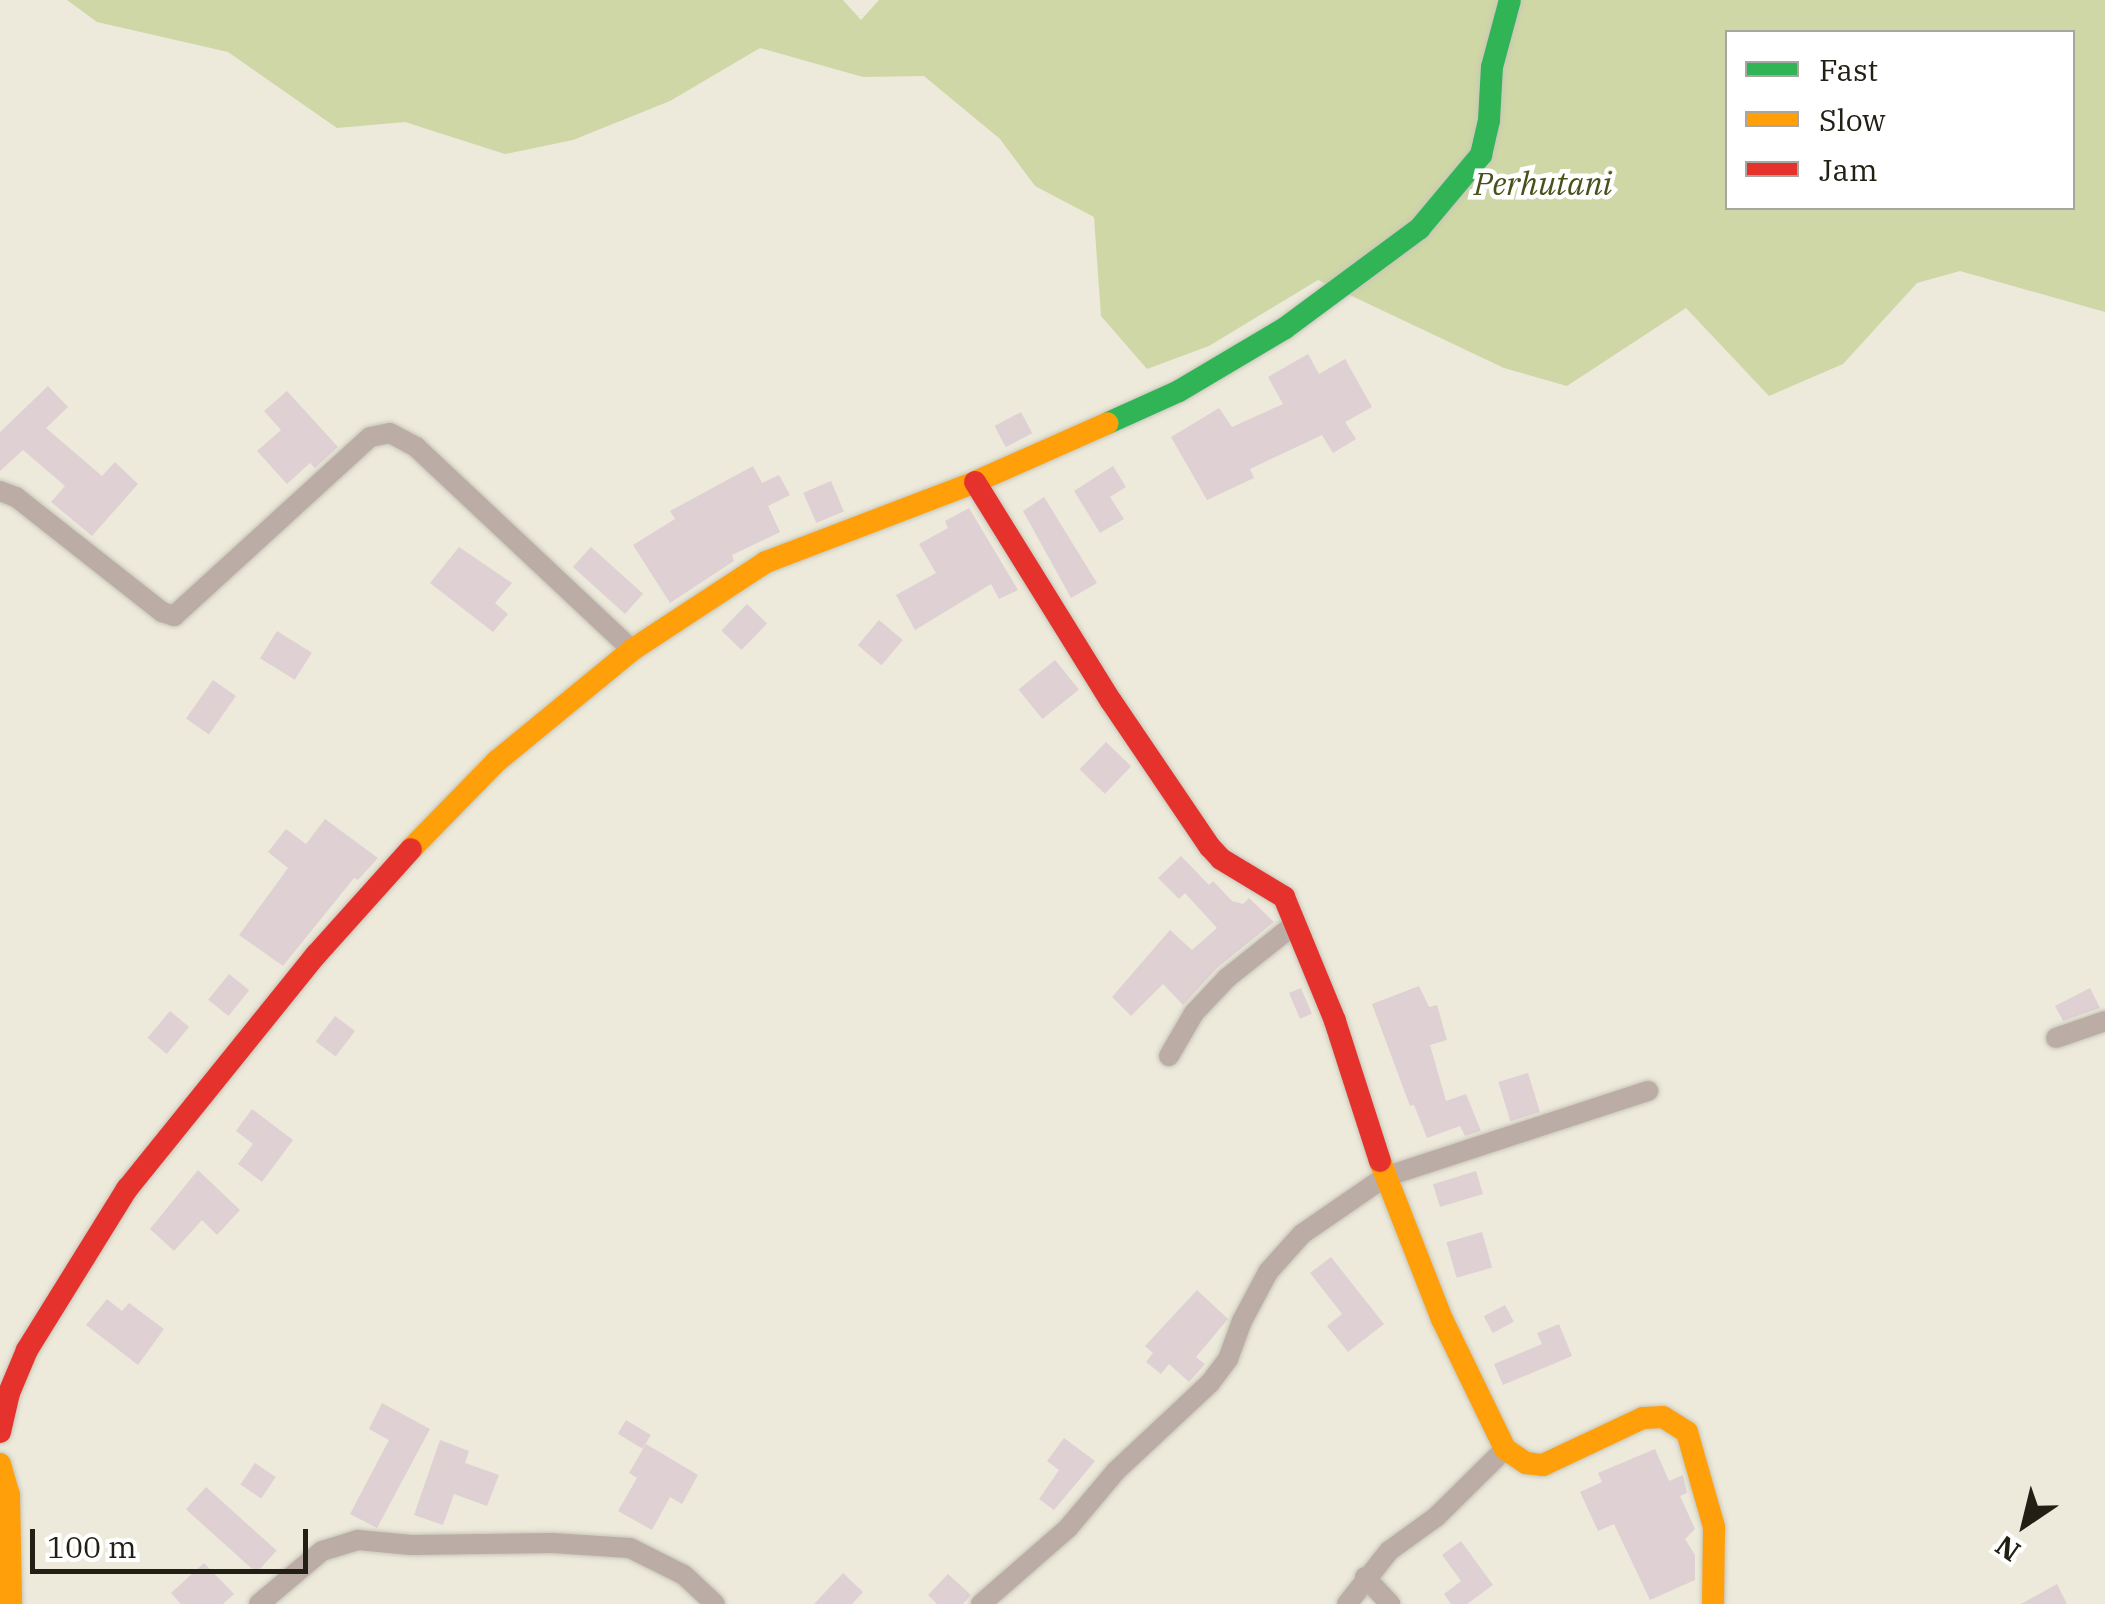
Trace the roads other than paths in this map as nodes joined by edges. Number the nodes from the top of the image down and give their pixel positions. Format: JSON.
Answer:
{"nodes":[{"id":1,"x":1510,"y":0,"type":"edge"},
{"id":2,"x":975,"y":482,"type":"junction"},
{"id":3,"x":0,"y":490,"type":"edge"},
{"id":4,"x":632,"y":650,"type":"junction"},
{"id":5,"x":1295,"y":924,"type":"junction"},
{"id":6,"x":2105,"y":1021,"type":"edge"},
{"id":7,"x":2056,"y":1038,"type":"dead end"},
{"id":8,"x":1170,"y":1056,"type":"dead end"},
{"id":9,"x":1648,"y":1091,"type":"dead end"},
{"id":10,"x":1385,"y":1177,"type":"junction"},
{"id":11,"x":0,"y":1432,"type":"edge"},
{"id":12,"x":1505,"y":1449,"type":"junction"},
{"id":13,"x":0,"y":1464,"type":"edge"},
{"id":14,"x":1365,"y":1577,"type":"junction"},
{"id":15,"x":12,"y":1604,"type":"edge"},
{"id":16,"x":259,"y":1604,"type":"edge"},
{"id":17,"x":715,"y":1604,"type":"edge"},
{"id":18,"x":982,"y":1604,"type":"edge"},
{"id":19,"x":1347,"y":1604,"type":"edge"},
{"id":20,"x":1390,"y":1604,"type":"edge"},
{"id":21,"x":1714,"y":1604,"type":"edge"}],
"edges":[{"from":1,"to":2,"type":"street"},
{"from":2,"to":4,"type":"street"},
{"from":2,"to":5,"type":"street"},
{"from":3,"to":4,"type":"street"},
{"from":4,"to":11,"type":"street"},
{"from":5,"to":8,"type":"street"},
{"from":5,"to":10,"type":"street"},
{"from":6,"to":7,"type":"street"},
{"from":9,"to":10,"type":"street"},
{"from":10,"to":12,"type":"street"},
{"from":10,"to":18,"type":"street"},
{"from":12,"to":14,"type":"street"},
{"from":12,"to":21,"type":"street"},
{"from":13,"to":15,"type":"street"},
{"from":14,"to":19,"type":"street"},
{"from":14,"to":20,"type":"street"},
{"from":16,"to":17,"type":"street"}]}
